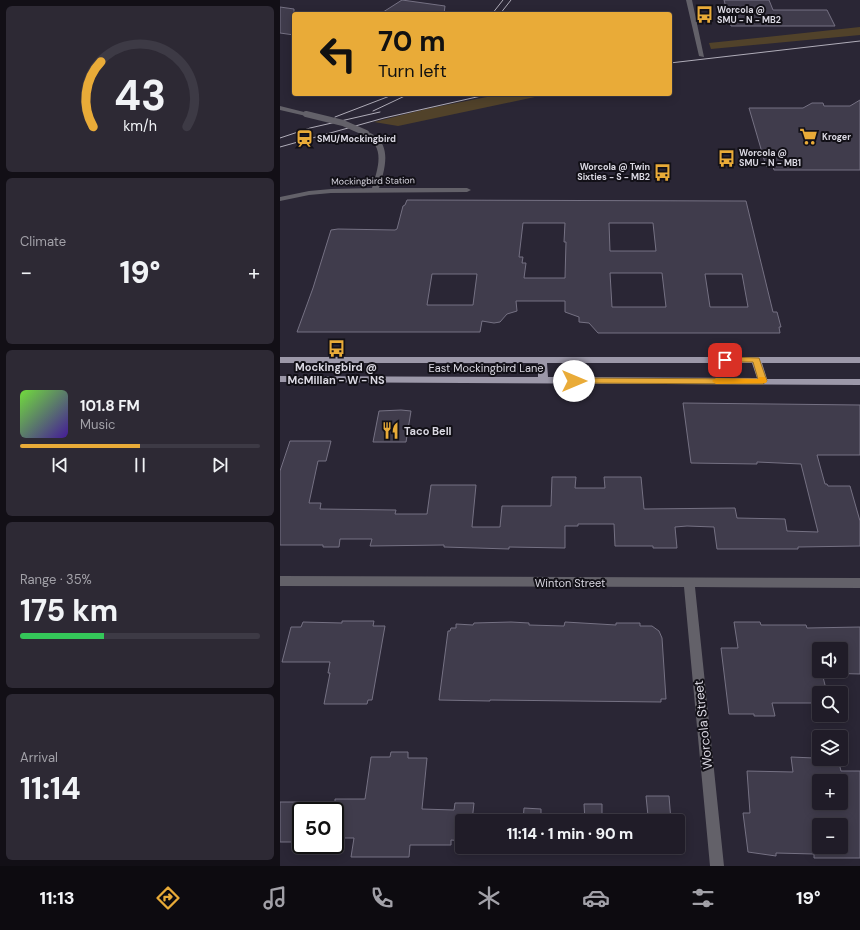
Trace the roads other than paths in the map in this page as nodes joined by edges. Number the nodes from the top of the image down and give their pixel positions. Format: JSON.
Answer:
{"nodes":[{"id":1,"x":689,"y":0,"type":"edge"},
{"id":2,"x":702,"y":56,"type":"dead end"},
{"id":3,"x":280,"y":108,"type":"edge"},
{"id":4,"x":375,"y":190,"type":"junction"},
{"id":5,"x":467,"y":190,"type":"dead end"},
{"id":6,"x":280,"y":199,"type":"edge"},
{"id":7,"x":280,"y":360,"type":"edge"},
{"id":8,"x":542,"y":360,"type":"junction"},
{"id":9,"x":756,"y":360,"type":"junction"},
{"id":10,"x":860,"y":360,"type":"edge"},
{"id":11,"x":280,"y":379,"type":"edge"},
{"id":12,"x":543,"y":380,"type":"junction"},
{"id":13,"x":763,"y":381,"type":"junction"},
{"id":14,"x":860,"y":382,"type":"edge"},
{"id":15,"x":280,"y":581,"type":"edge"},
{"id":16,"x":689,"y":583,"type":"junction"},
{"id":17,"x":860,"y":584,"type":"edge"},
{"id":18,"x":716,"y":866,"type":"edge"}],
"edges":[{"from":1,"to":2,"type":"street"},
{"from":3,"to":4,"type":"street","bridge":true},
{"from":4,"to":5,"type":"street","name":"Mockingbird Station"},
{"from":4,"to":6,"type":"street","name":"Mockingbird Station"},
{"from":7,"to":8,"type":"main road","name":"East Mockingbird Lane"},
{"from":8,"to":9,"type":"main road","name":"East Mockingbird Lane"},
{"from":8,"to":12,"type":"main road"},
{"from":9,"to":10,"type":"main road","name":"East Mockingbird Lane"},
{"from":9,"to":13,"type":"main road"},
{"from":11,"to":12,"type":"main road","name":"East Mockingbird Lane"},
{"from":12,"to":13,"type":"main road","name":"East Mockingbird Lane"},
{"from":13,"to":14,"type":"main road","name":"East Mockingbird Lane"},
{"from":15,"to":16,"type":"street","name":"Winton Street"},
{"from":16,"to":17,"type":"street","name":"Winton Street"},
{"from":16,"to":18,"type":"street","name":"Worcola Street"}]}
